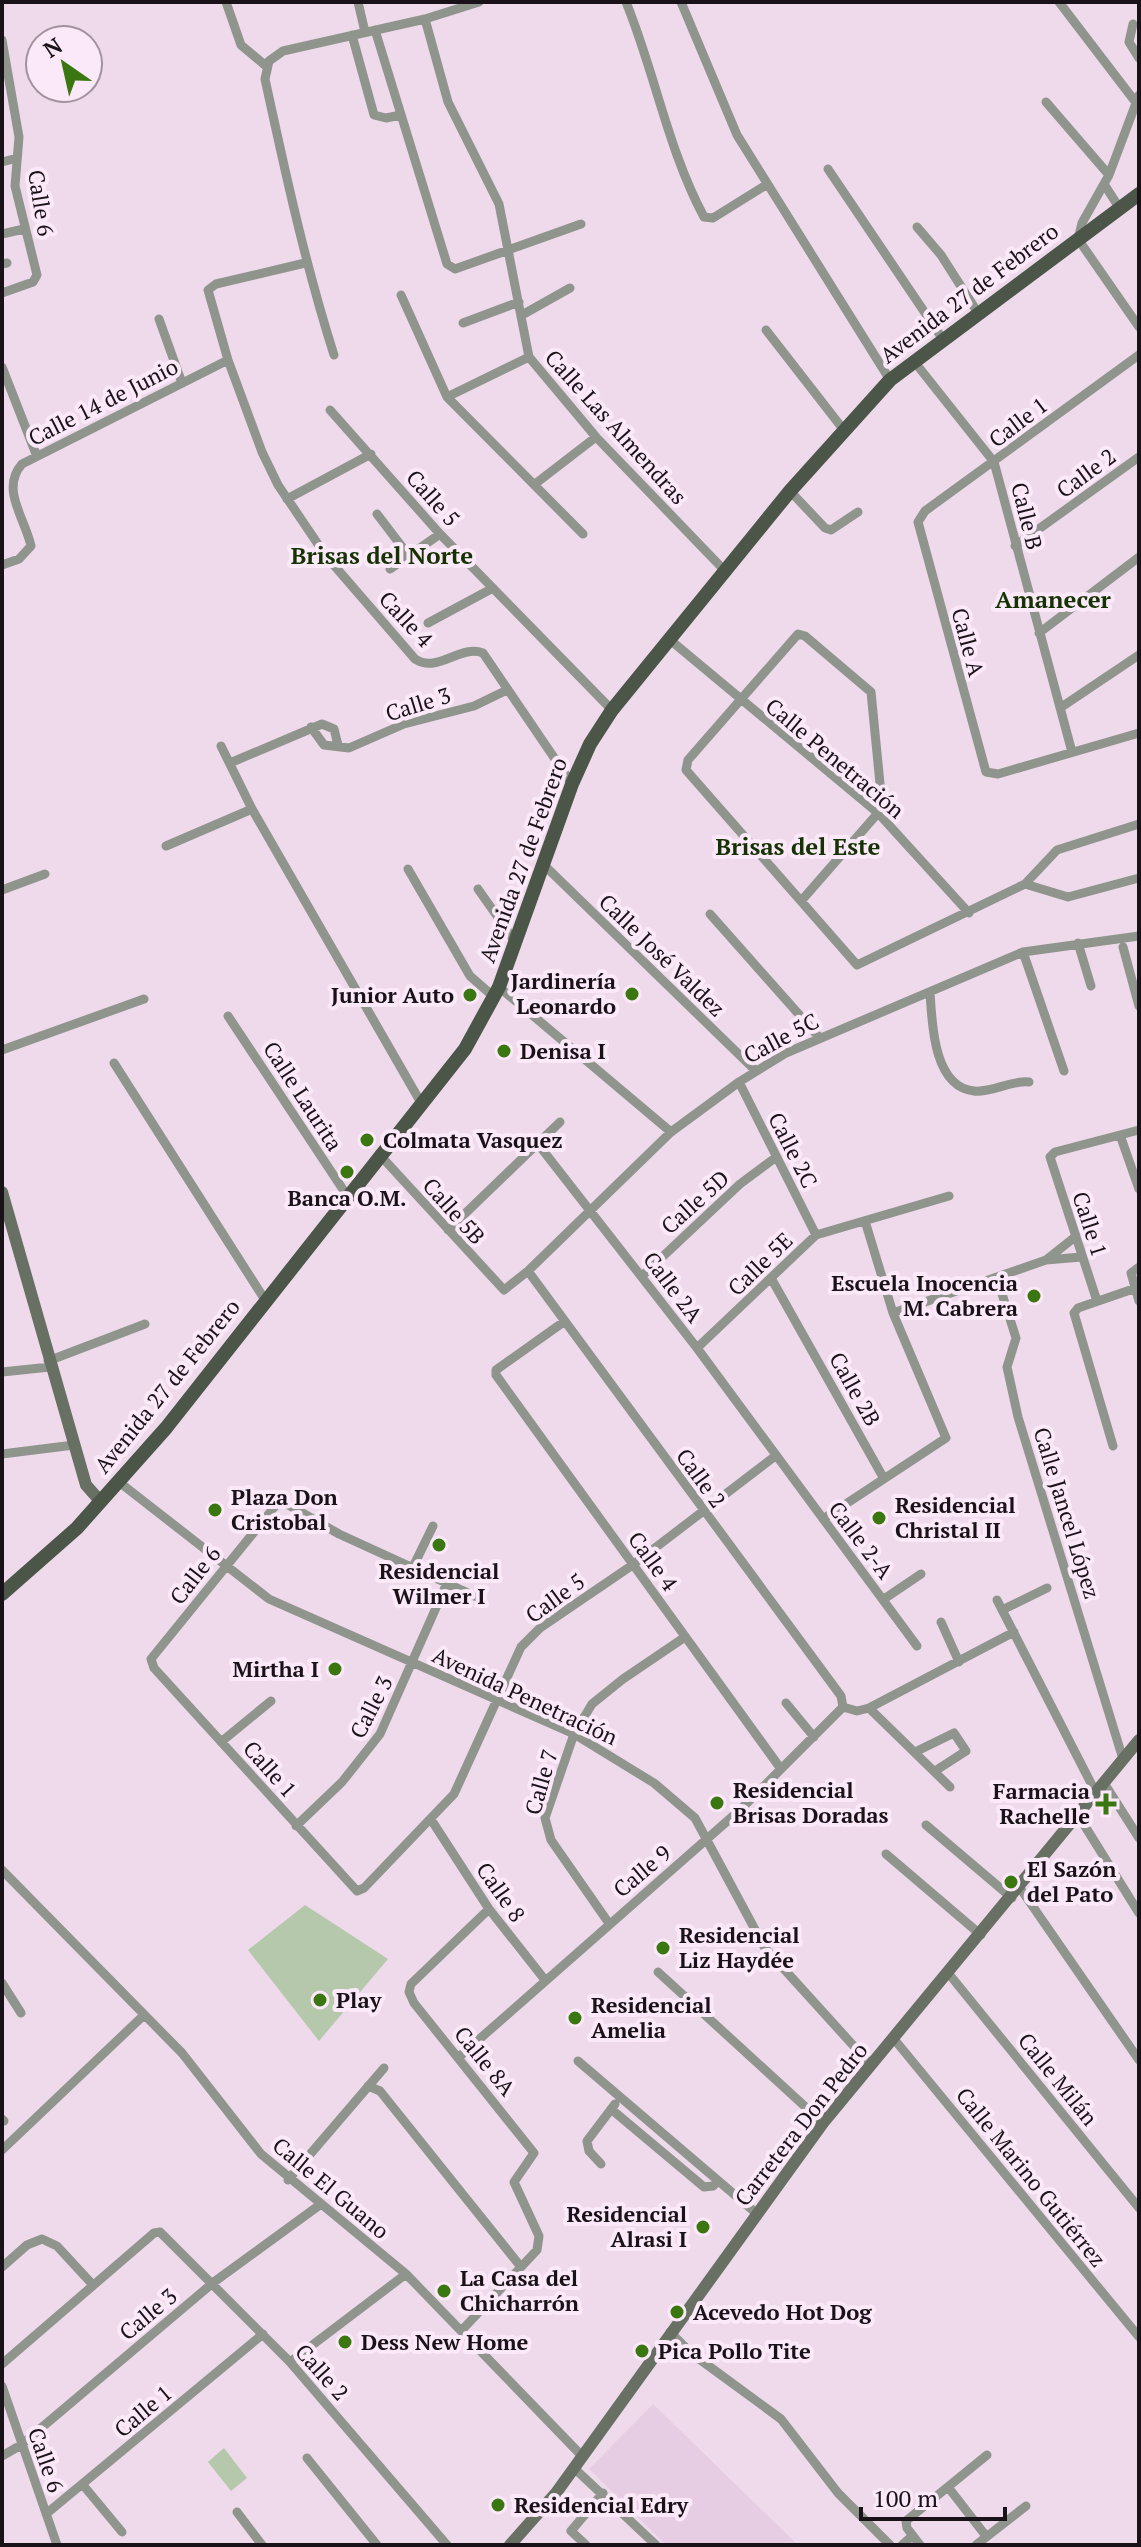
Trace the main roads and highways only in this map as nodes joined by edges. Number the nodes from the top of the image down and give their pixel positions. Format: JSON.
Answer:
{"nodes":[{"id":1,"x":1139,"y":194,"type":"edge"},
{"id":2,"x":2,"y":1594,"type":"edge"}],
"edges":[{"from":1,"to":2,"type":"main road","name":"Avenida 27 de Febrero"}]}
